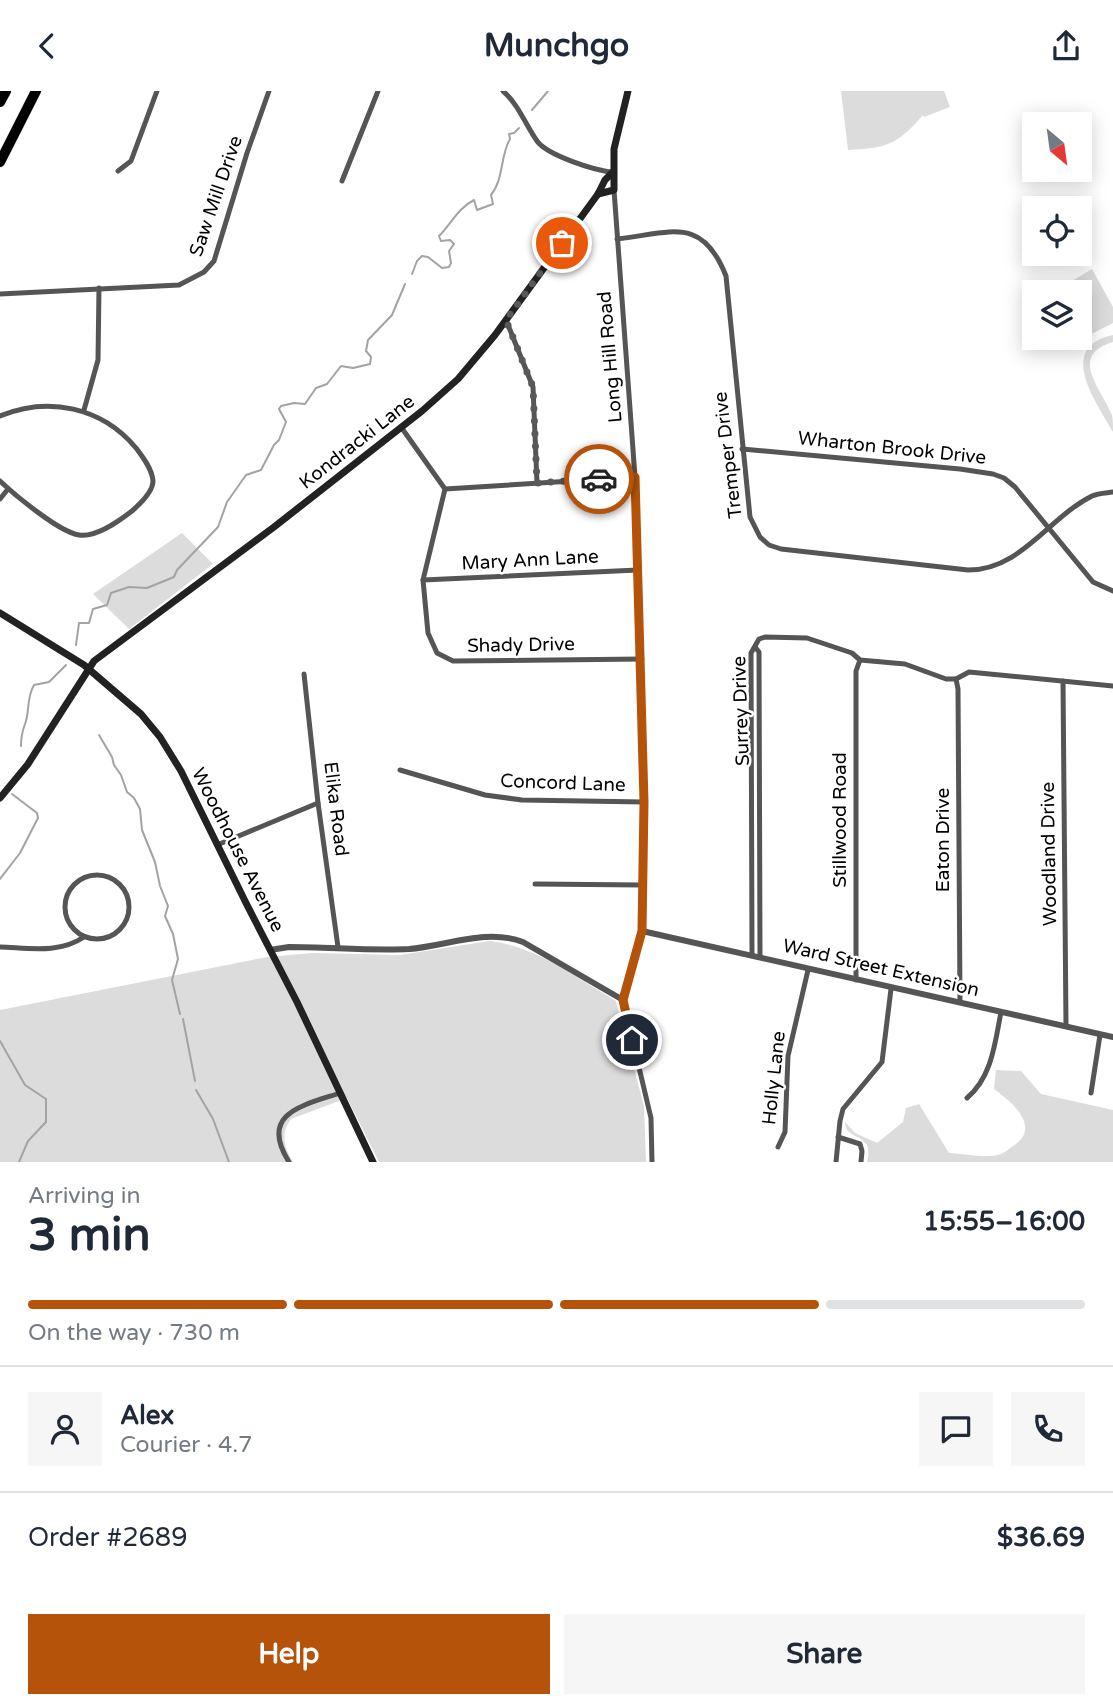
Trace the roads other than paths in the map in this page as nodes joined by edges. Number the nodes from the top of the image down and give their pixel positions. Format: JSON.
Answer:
{"nodes":[{"id":1,"x":6,"y":91,"type":"edge"},
{"id":2,"x":36,"y":91,"type":"edge"},
{"id":3,"x":157,"y":91,"type":"edge"},
{"id":4,"x":269,"y":91,"type":"edge"},
{"id":5,"x":378,"y":91,"type":"edge"},
{"id":6,"x":503,"y":91,"type":"edge"},
{"id":7,"x":628,"y":91,"type":"edge"},
{"id":8,"x":0,"y":102,"type":"edge"},
{"id":9,"x":0,"y":162,"type":"edge"},
{"id":10,"x":118,"y":171,"type":"dead end"},
{"id":11,"x":612,"y":172,"type":"junction"},
{"id":12,"x":342,"y":181,"type":"dead end"},
{"id":13,"x":614,"y":190,"type":"junction"},
{"id":14,"x":598,"y":194,"type":"junction"},
{"id":15,"x":617,"y":239,"type":"junction"},
{"id":16,"x":99,"y":288,"type":"junction"},
{"id":17,"x":0,"y":294,"type":"edge"},
{"id":18,"x":506,"y":320,"type":"junction"},
{"id":19,"x":84,"y":410,"type":"junction"},
{"id":20,"x":0,"y":416,"type":"edge"},
{"id":21,"x":401,"y":428,"type":"junction"},
{"id":22,"x":742,"y":449,"type":"junction"},
{"id":23,"x":635,"y":477,"type":"junction"},
{"id":24,"x":0,"y":481,"type":"edge"},
{"id":25,"x":537,"y":483,"type":"junction"},
{"id":26,"x":8,"y":489,"type":"junction"},
{"id":27,"x":445,"y":489,"type":"junction"},
{"id":28,"x":1113,"y":492,"type":"edge"},
{"id":29,"x":0,"y":499,"type":"edge"},
{"id":30,"x":1049,"y":528,"type":"junction"},
{"id":31,"x":638,"y":570,"type":"junction"},
{"id":32,"x":423,"y":580,"type":"junction"},
{"id":33,"x":1113,"y":591,"type":"edge"},
{"id":34,"x":0,"y":613,"type":"edge"},
{"id":35,"x":755,"y":646,"type":"junction"},
{"id":36,"x":642,"y":659,"type":"junction"},
{"id":37,"x":860,"y":660,"type":"junction"},
{"id":38,"x":89,"y":668,"type":"junction"},
{"id":39,"x":304,"y":674,"type":"dead end"},
{"id":40,"x":956,"y":679,"type":"junction"},
{"id":41,"x":1063,"y":681,"type":"junction"},
{"id":42,"x":1113,"y":686,"type":"edge"},
{"id":43,"x":400,"y":771,"type":"dead end"},
{"id":44,"x":0,"y":798,"type":"edge"},
{"id":45,"x":644,"y":802,"type":"junction"},
{"id":46,"x":318,"y":803,"type":"junction"},
{"id":47,"x":217,"y":845,"type":"junction"},
{"id":48,"x":535,"y":884,"type":"dead end"},
{"id":49,"x":642,"y":885,"type":"junction"},
{"id":50,"x":642,"y":931,"type":"junction"},
{"id":51,"x":84,"y":937,"type":"junction"},
{"id":52,"x":0,"y":947,"type":"edge"},
{"id":53,"x":338,"y":947,"type":"junction"},
{"id":54,"x":270,"y":950,"type":"junction"},
{"id":55,"x":752,"y":955,"type":"junction"},
{"id":56,"x":760,"y":956,"type":"junction"},
{"id":57,"x":808,"y":970,"type":"junction"},
{"id":58,"x":856,"y":981,"type":"junction"},
{"id":59,"x":891,"y":989,"type":"junction"},
{"id":60,"x":623,"y":1000,"type":"junction"},
{"id":61,"x":960,"y":1001,"type":"junction"},
{"id":62,"x":1001,"y":1012,"type":"junction"},
{"id":63,"x":1066,"y":1026,"type":"junction"},
{"id":64,"x":1100,"y":1035,"type":"junction"},
{"id":65,"x":1113,"y":1037,"type":"edge"},
{"id":66,"x":340,"y":1093,"type":"junction"},
{"id":67,"x":1091,"y":1093,"type":"dead end"},
{"id":68,"x":967,"y":1098,"type":"dead end"},
{"id":69,"x":838,"y":1137,"type":"junction"},
{"id":70,"x":778,"y":1147,"type":"dead end"},
{"id":71,"x":289,"y":1162,"type":"edge"},
{"id":72,"x":373,"y":1162,"type":"edge"},
{"id":73,"x":652,"y":1162,"type":"edge"},
{"id":74,"x":836,"y":1162,"type":"edge"},
{"id":75,"x":861,"y":1162,"type":"edge"}],
"edges":[{"from":1,"to":8,"type":"highway"},
{"from":2,"to":9,"type":"highway"},
{"from":3,"to":10,"type":"street"},
{"from":4,"to":16,"type":"street","name":"Saw Mill Drive"},
{"from":5,"to":12,"type":"street"},
{"from":6,"to":11,"type":"street"},
{"from":7,"to":11,"type":"main road","name":"Kondracki Lane"},
{"from":11,"to":13,"type":"main road","name":"Long Hill Road"},
{"from":11,"to":14,"type":"main road","name":"Kondracki Lane"},
{"from":13,"to":14,"type":"main road"},
{"from":13,"to":15,"type":"street","name":"Long Hill Road"},
{"from":14,"to":18,"type":"main road","name":"Kondracki Lane"},
{"from":15,"to":22,"type":"street","name":"Tremper Drive"},
{"from":15,"to":23,"type":"street","name":"Long Hill Road"},
{"from":16,"to":17,"type":"street","name":"Saw Mill Drive"},
{"from":16,"to":19,"type":"street"},
{"from":18,"to":21,"type":"main road","name":"Kondracki Lane"},
{"from":18,"to":25,"type":"street"},
{"from":19,"to":20,"type":"street"},
{"from":19,"to":26,"type":"street"},
{"from":21,"to":27,"type":"street"},
{"from":21,"to":38,"type":"main road","name":"Kondracki Lane"},
{"from":22,"to":30,"type":"street","name":"Wharton Brook Drive"},
{"from":22,"to":30,"type":"street","name":"Tremper Drive"},
{"from":23,"to":25,"type":"street"},
{"from":23,"to":31,"type":"street","name":"Long Hill Road"},
{"from":24,"to":26,"type":"street"},
{"from":25,"to":27,"type":"street"},
{"from":26,"to":29,"type":"street"},
{"from":27,"to":32,"type":"street","name":"Shady Drive"},
{"from":28,"to":30,"type":"street","name":"Tremper Drive"},
{"from":30,"to":33,"type":"street","name":"Wharton Brook Drive"},
{"from":31,"to":32,"type":"street","name":"Mary Ann Lane"},
{"from":31,"to":36,"type":"street","name":"Long Hill Road"},
{"from":32,"to":36,"type":"street","name":"Shady Drive"},
{"from":34,"to":38,"type":"main road","name":"Woodhouse Avenue"},
{"from":35,"to":37,"type":"street"},
{"from":35,"to":55,"type":"street","name":"Surrey Drive"},
{"from":35,"to":56,"type":"street","name":"Surrey Drive"},
{"from":36,"to":45,"type":"street","name":"Long Hill Road"},
{"from":37,"to":40,"type":"street"},
{"from":37,"to":58,"type":"street","name":"Stillwood Road"},
{"from":38,"to":44,"type":"main road","name":"Kondracki Lane"},
{"from":38,"to":47,"type":"main road","name":"Woodhouse Avenue"},
{"from":39,"to":46,"type":"street","name":"Elika Road"},
{"from":40,"to":41,"type":"street"},
{"from":40,"to":61,"type":"street","name":"Eaton Drive"},
{"from":41,"to":42,"type":"street"},
{"from":41,"to":63,"type":"street","name":"Woodland Drive"},
{"from":43,"to":45,"type":"street","name":"Concord Lane"},
{"from":45,"to":49,"type":"street","name":"Long Hill Road"},
{"from":46,"to":47,"type":"street"},
{"from":46,"to":53,"type":"street","name":"Elika Road"},
{"from":47,"to":54,"type":"main road","name":"Woodhouse Avenue"},
{"from":48,"to":49,"type":"street"},
{"from":49,"to":50,"type":"street","name":"Long Hill Road"},
{"from":50,"to":55,"type":"street","name":"Ward Street Extension"},
{"from":50,"to":60,"type":"street","name":"Long Hill Road"},
{"from":51,"to":51,"type":"street"},
{"from":51,"to":52,"type":"street"},
{"from":53,"to":54,"type":"street"},
{"from":53,"to":60,"type":"street"},
{"from":54,"to":66,"type":"main road","name":"Woodhouse Avenue"},
{"from":55,"to":56,"type":"street","name":"Ward Street Extension"},
{"from":56,"to":57,"type":"street","name":"Ward Street Extension"},
{"from":57,"to":58,"type":"street","name":"Ward Street Extension"},
{"from":57,"to":70,"type":"street","name":"Holly Lane"},
{"from":58,"to":59,"type":"street","name":"Ward Street Extension"},
{"from":59,"to":61,"type":"street","name":"Ward Street Extension"},
{"from":59,"to":69,"type":"street"},
{"from":60,"to":73,"type":"street","name":"Long Hill Road"},
{"from":61,"to":62,"type":"street","name":"Ward Street Extension"},
{"from":62,"to":63,"type":"street","name":"Ward Street Extension"},
{"from":62,"to":68,"type":"street"},
{"from":63,"to":64,"type":"street","name":"Ward Street Extension"},
{"from":64,"to":65,"type":"street","name":"Ward Street Extension"},
{"from":64,"to":67,"type":"street"},
{"from":66,"to":71,"type":"street"},
{"from":66,"to":72,"type":"main road","name":"Woodhouse Avenue"},
{"from":69,"to":74,"type":"street"},
{"from":69,"to":75,"type":"street"}]}
